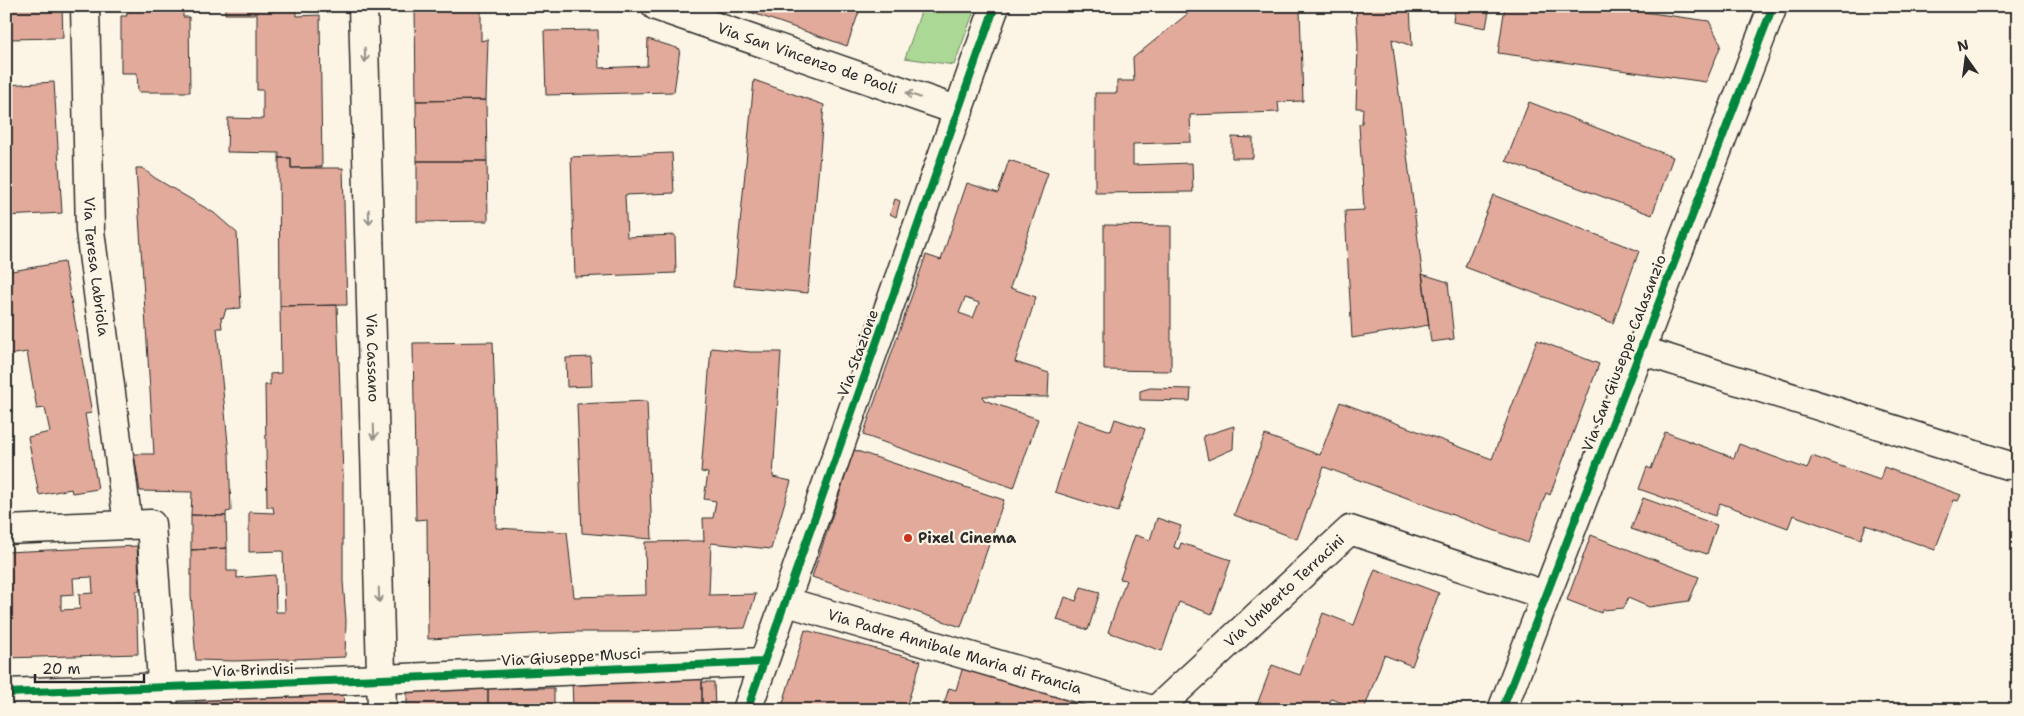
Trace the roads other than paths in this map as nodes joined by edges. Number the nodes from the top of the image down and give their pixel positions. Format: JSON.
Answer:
{"nodes":[{"id":1,"x":85,"y":6,"type":"edge"},
{"id":2,"x":363,"y":6,"type":"edge"},
{"id":3,"x":656,"y":6,"type":"edge"},
{"id":4,"x":995,"y":6,"type":"edge"},
{"id":5,"x":1773,"y":6,"type":"edge"},
{"id":6,"x":959,"y":111,"type":"junction"},
{"id":7,"x":1640,"y":350,"type":"junction"},
{"id":8,"x":2007,"y":465,"type":"dead end"},
{"id":9,"x":140,"y":525,"type":"junction"},
{"id":10,"x":6,"y":530,"type":"edge"},
{"id":11,"x":1545,"y":595,"type":"junction"},
{"id":12,"x":784,"y":601,"type":"junction"},
{"id":13,"x":763,"y":662,"type":"junction"},
{"id":14,"x":381,"y":679,"type":"junction"},
{"id":15,"x":6,"y":693,"type":"edge"},
{"id":16,"x":164,"y":698,"type":"edge"},
{"id":17,"x":382,"y":710,"type":"edge"},
{"id":18,"x":747,"y":710,"type":"edge"},
{"id":19,"x":1154,"y":710,"type":"edge"},
{"id":20,"x":1502,"y":710,"type":"edge"}],
"edges":[{"from":1,"to":9,"type":"street","name":"Via Teresa Labriola"},
{"from":2,"to":14,"type":"street","name":"Via Cassano","one_way":true},
{"from":6,"to":3,"type":"street","name":"Via San Vincenzo de Paoli","one_way":true},
{"from":4,"to":6,"type":"street","name":"Via Stazione"},
{"from":5,"to":7,"type":"street","name":"Via San Giuseppe Calasanzio"},
{"from":6,"to":12,"type":"street","name":"Via Stazione"},
{"from":7,"to":8,"type":"street"},
{"from":7,"to":11,"type":"street","name":"Via San Giuseppe Calasanzio"},
{"from":9,"to":10,"type":"street"},
{"from":9,"to":16,"type":"street","name":"Via Teresa Labriola"},
{"from":11,"to":19,"type":"street","name":"Via Umberto Terracini"},
{"from":11,"to":20,"type":"street","name":"Via San Giuseppe Calasanzio"},
{"from":12,"to":13,"type":"street","name":"Via Stazione"},
{"from":12,"to":19,"type":"street","name":"Via Padre Annibale Maria di Francia"},
{"from":13,"to":14,"type":"street","name":"Via Giuseppe Musci"},
{"from":13,"to":18,"type":"street","name":"Via Stazione"},
{"from":14,"to":16,"type":"street","name":"Via Brindisi"},
{"from":14,"to":17,"type":"street","name":"Via Cassano"},
{"from":15,"to":16,"type":"street","name":"Via Brindisi"}]}
